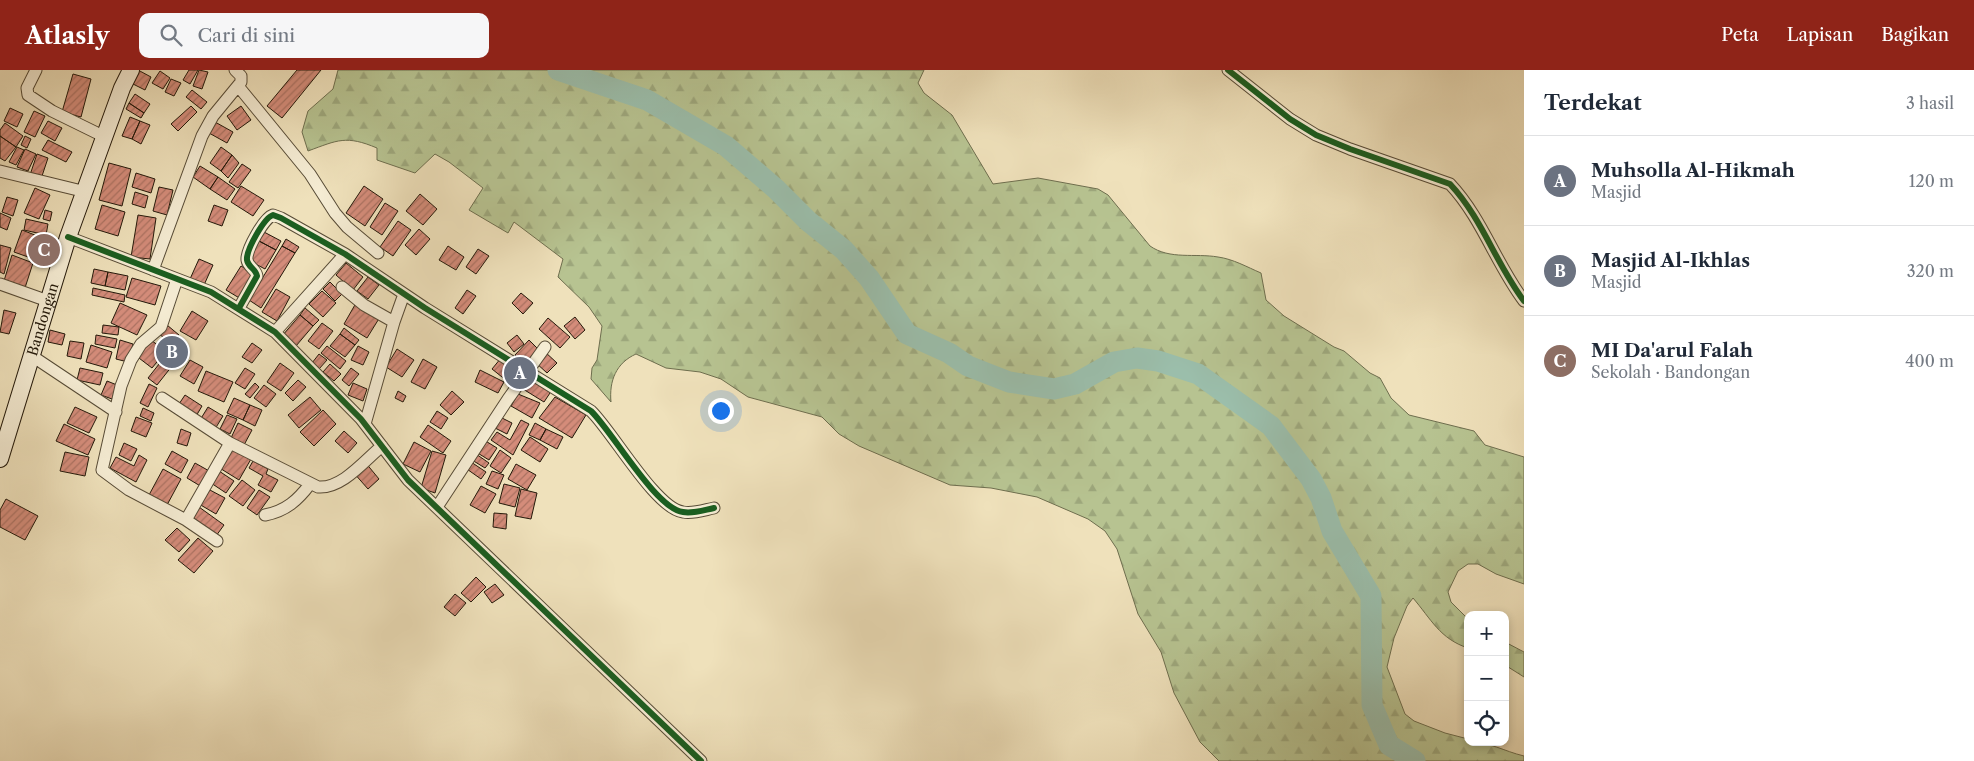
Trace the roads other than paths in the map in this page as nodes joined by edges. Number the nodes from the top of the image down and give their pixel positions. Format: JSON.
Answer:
{"nodes":[{"id":1,"x":36,"y":70,"type":"edge"},
{"id":2,"x":131,"y":70,"type":"edge"},
{"id":3,"x":235,"y":70,"type":"edge"},
{"id":4,"x":1228,"y":70,"type":"edge"},
{"id":5,"x":238,"y":86,"type":"junction"},
{"id":6,"x":105,"y":137,"type":"junction"},
{"id":7,"x":0,"y":171,"type":"edge"},
{"id":8,"x":86,"y":192,"type":"junction"},
{"id":9,"x":68,"y":237,"type":"junction"},
{"id":10,"x":378,"y":253,"type":"dead end"},
{"id":11,"x":345,"y":254,"type":"junction"},
{"id":12,"x":153,"y":270,"type":"junction"},
{"id":13,"x":177,"y":279,"type":"junction"},
{"id":14,"x":0,"y":284,"type":"edge"},
{"id":15,"x":342,"y":287,"type":"dead end"},
{"id":16,"x":404,"y":294,"type":"junction"},
{"id":17,"x":1524,"y":301,"type":"edge"},
{"id":18,"x":48,"y":302,"type":"junction"},
{"id":19,"x":239,"y":308,"type":"junction"},
{"id":20,"x":394,"y":322,"type":"junction"},
{"id":21,"x":275,"y":332,"type":"junction"},
{"id":22,"x":545,"y":347,"type":"dead end"},
{"id":23,"x":32,"y":356,"type":"junction"},
{"id":24,"x":527,"y":371,"type":"junction"},
{"id":25,"x":162,"y":398,"type":"dead end"},
{"id":26,"x":116,"y":412,"type":"junction"},
{"id":27,"x":365,"y":424,"type":"junction"},
{"id":28,"x":230,"y":443,"type":"junction"},
{"id":29,"x":382,"y":446,"type":"junction"},
{"id":30,"x":0,"y":459,"type":"edge"},
{"id":31,"x":310,"y":484,"type":"junction"},
{"id":32,"x":437,"y":507,"type":"junction"},
{"id":33,"x":714,"y":508,"type":"dead end"},
{"id":34,"x":265,"y":515,"type":"dead end"},
{"id":35,"x":186,"y":520,"type":"junction"},
{"id":36,"x":217,"y":541,"type":"dead end"},
{"id":37,"x":701,"y":761,"type":"edge"}],
"edges":[{"from":1,"to":6,"type":"street"},
{"from":2,"to":6,"type":"street","name":"Bandongan"},
{"from":3,"to":5,"type":"street"},
{"from":4,"to":17,"type":"street"},
{"from":5,"to":10,"type":"street"},
{"from":5,"to":12,"type":"street"},
{"from":6,"to":8,"type":"street","name":"Bandongan"},
{"from":7,"to":8,"type":"street"},
{"from":8,"to":9,"type":"street","name":"Bandongan"},
{"from":9,"to":12,"type":"street"},
{"from":9,"to":18,"type":"street","name":"Bandongan"},
{"from":11,"to":16,"type":"street"},
{"from":11,"to":19,"type":"street"},
{"from":11,"to":21,"type":"street"},
{"from":12,"to":13,"type":"street"},
{"from":13,"to":19,"type":"street"},
{"from":13,"to":26,"type":"street"},
{"from":14,"to":18,"type":"street"},
{"from":15,"to":20,"type":"street"},
{"from":16,"to":20,"type":"street"},
{"from":16,"to":24,"type":"street"},
{"from":18,"to":23,"type":"street","name":"Bandongan"},
{"from":19,"to":21,"type":"street"},
{"from":20,"to":27,"type":"street"},
{"from":21,"to":27,"type":"street"},
{"from":22,"to":24,"type":"street"},
{"from":23,"to":26,"type":"street"},
{"from":23,"to":30,"type":"street","name":"Bandongan"},
{"from":24,"to":32,"type":"street"},
{"from":24,"to":33,"type":"street"},
{"from":25,"to":28,"type":"street"},
{"from":26,"to":35,"type":"street"},
{"from":27,"to":29,"type":"street"},
{"from":28,"to":31,"type":"street"},
{"from":28,"to":35,"type":"street"},
{"from":29,"to":31,"type":"street"},
{"from":29,"to":32,"type":"street"},
{"from":31,"to":34,"type":"street"},
{"from":32,"to":37,"type":"street"},
{"from":35,"to":36,"type":"street"}]}
